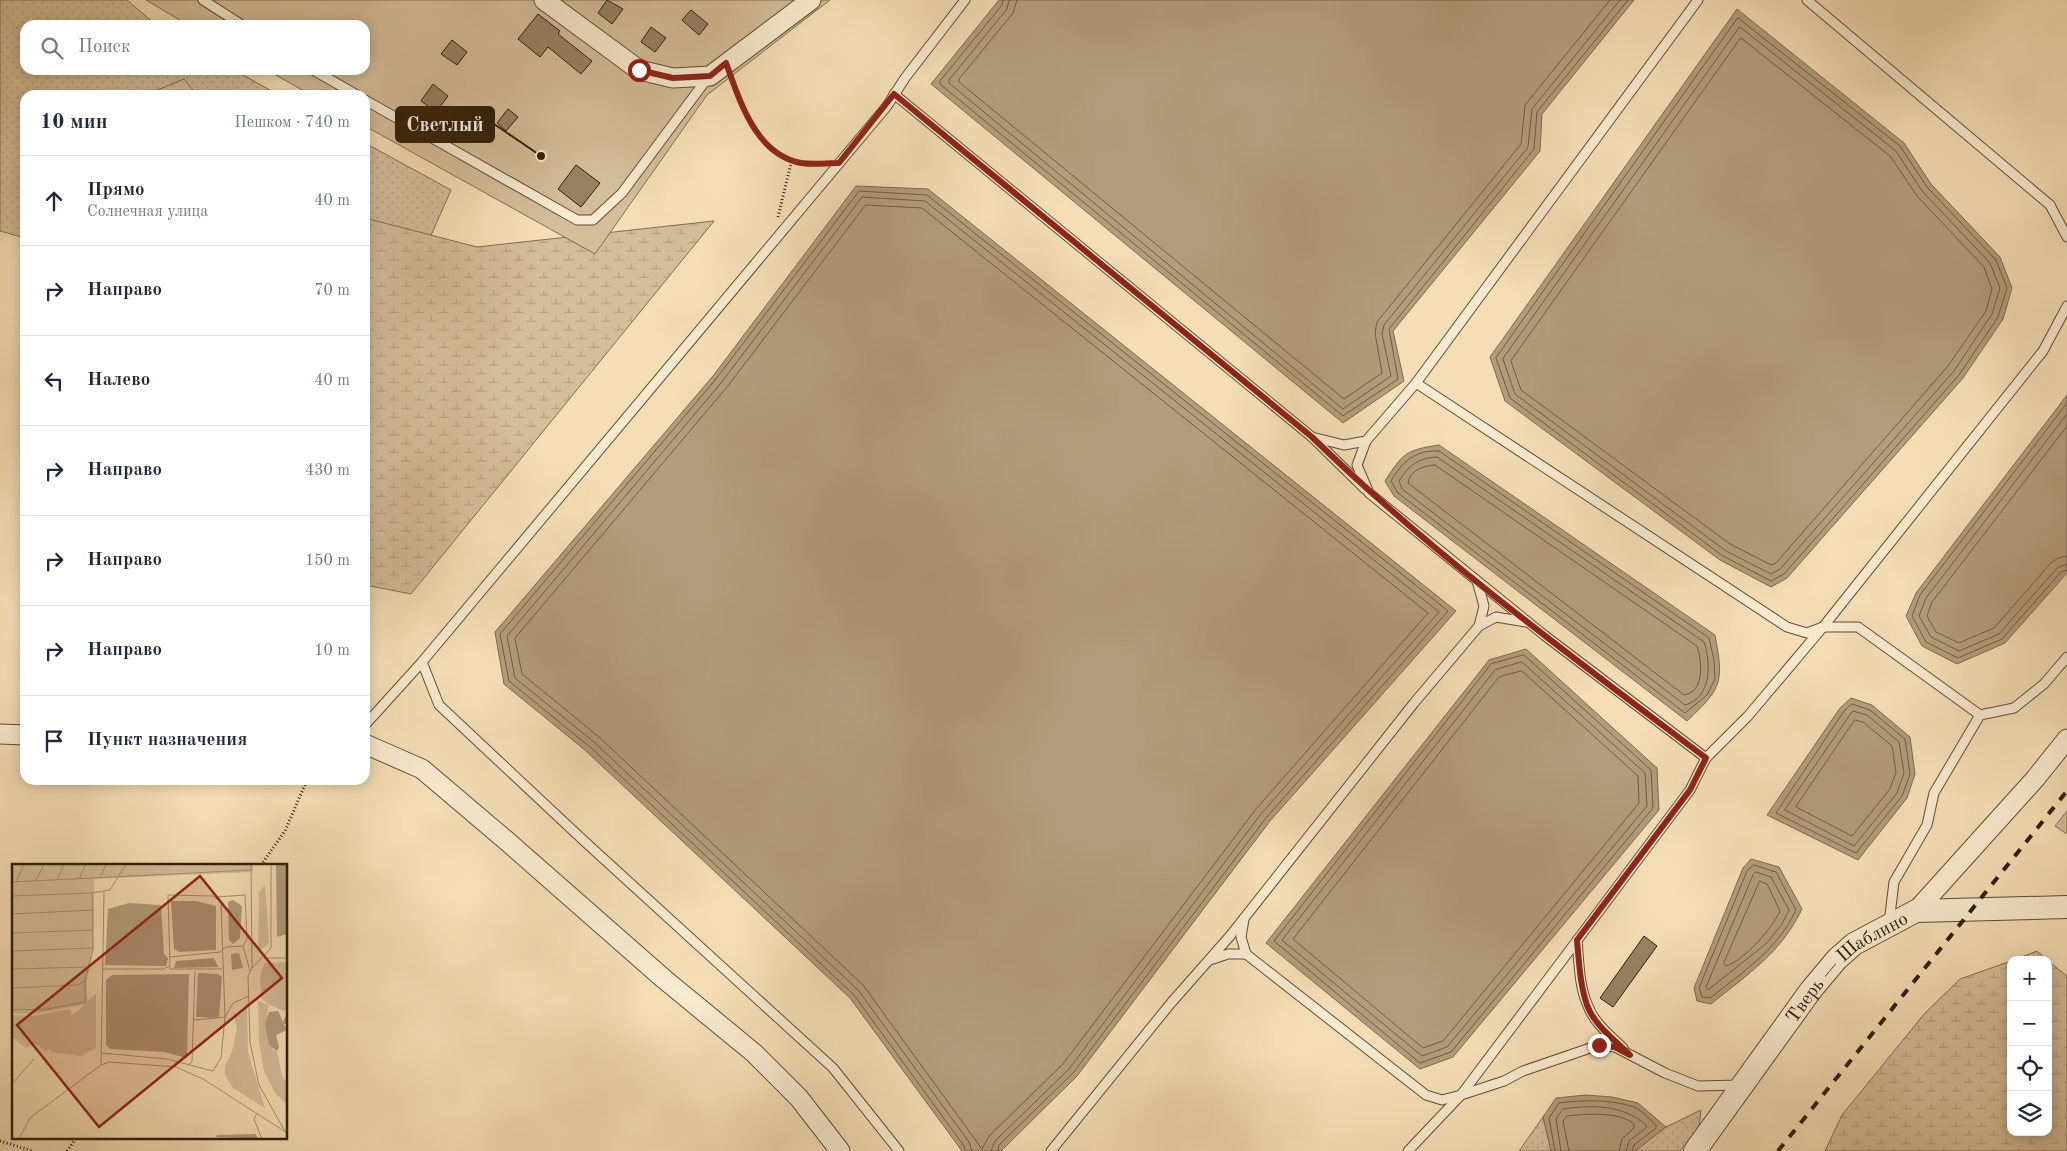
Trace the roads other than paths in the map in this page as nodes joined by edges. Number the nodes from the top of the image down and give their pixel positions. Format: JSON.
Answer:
{"nodes":[{"id":1,"x":203,"y":0,"type":"edge"},
{"id":2,"x":544,"y":0,"type":"edge"},
{"id":3,"x":810,"y":0,"type":"edge"},
{"id":4,"x":966,"y":0,"type":"edge"},
{"id":5,"x":1698,"y":0,"type":"edge"},
{"id":6,"x":1807,"y":0,"type":"edge"},
{"id":7,"x":234,"y":20,"type":"edge"},
{"id":8,"x":322,"y":75,"type":"edge"},
{"id":9,"x":710,"y":76,"type":"junction"},
{"id":10,"x":348,"y":90,"type":"edge"},
{"id":11,"x":894,"y":94,"type":"junction"},
{"id":12,"x":370,"y":103,"type":"edge"},
{"id":13,"x":2067,"y":235,"type":"edge"},
{"id":14,"x":2067,"y":306,"type":"edge"},
{"id":15,"x":1416,"y":383,"type":"junction"},
{"id":16,"x":1312,"y":437,"type":"junction"},
{"id":17,"x":1366,"y":441,"type":"junction"},
{"id":18,"x":1369,"y":493,"type":"junction"},
{"id":19,"x":1477,"y":580,"type":"junction"},
{"id":20,"x":1530,"y":623,"type":"junction"},
{"id":21,"x":1479,"y":626,"type":"junction"},
{"id":22,"x":1824,"y":627,"type":"junction"},
{"id":23,"x":2067,"y":657,"type":"edge"},
{"id":24,"x":422,"y":662,"type":"junction"},
{"id":25,"x":1980,"y":715,"type":"junction"},
{"id":26,"x":370,"y":719,"type":"edge"},
{"id":27,"x":0,"y":734,"type":"edge"},
{"id":28,"x":20,"y":735,"type":"edge"},
{"id":29,"x":2067,"y":739,"type":"edge"},
{"id":30,"x":370,"y":746,"type":"edge"},
{"id":31,"x":1706,"y":758,"type":"junction"},
{"id":32,"x":1916,"y":911,"type":"junction"},
{"id":33,"x":2062,"y":911,"type":"edge"},
{"id":34,"x":1244,"y":918,"type":"junction"},
{"id":35,"x":1889,"y":925,"type":"junction"},
{"id":36,"x":1577,"y":940,"type":"junction"},
{"id":37,"x":1246,"y":954,"type":"junction"},
{"id":38,"x":1208,"y":961,"type":"junction"},
{"id":39,"x":1630,"y":1055,"type":"junction"},
{"id":40,"x":1744,"y":1084,"type":"junction"},
{"id":41,"x":1461,"y":1095,"type":"junction"},
{"id":42,"x":840,"y":1151,"type":"edge"},
{"id":43,"x":899,"y":1151,"type":"edge"},
{"id":44,"x":1051,"y":1151,"type":"edge"},
{"id":45,"x":1408,"y":1151,"type":"edge"},
{"id":46,"x":1695,"y":1151,"type":"edge"}],
"edges":[{"from":1,"to":7,"type":"lane"},
{"from":2,"to":9,"type":"street"},
{"from":3,"to":9,"type":"street"},
{"from":4,"to":11,"type":"lane"},
{"from":5,"to":15,"type":"lane"},
{"from":6,"to":13,"type":"lane"},
{"from":8,"to":10,"type":"lane"},
{"from":9,"to":12,"type":"lane"},
{"from":11,"to":16,"type":"lane"},
{"from":11,"to":24,"type":"lane"},
{"from":14,"to":22,"type":"lane"},
{"from":15,"to":17,"type":"lane"},
{"from":15,"to":22,"type":"lane"},
{"from":16,"to":17,"type":"lane"},
{"from":16,"to":18,"type":"lane"},
{"from":17,"to":18,"type":"lane"},
{"from":18,"to":19,"type":"lane"},
{"from":19,"to":20,"type":"lane"},
{"from":19,"to":21,"type":"lane"},
{"from":20,"to":21,"type":"lane"},
{"from":20,"to":31,"type":"lane"},
{"from":21,"to":34,"type":"lane"},
{"from":22,"to":25,"type":"lane"},
{"from":22,"to":31,"type":"lane"},
{"from":23,"to":25,"type":"lane"},
{"from":24,"to":26,"type":"lane"},
{"from":24,"to":43,"type":"lane"},
{"from":25,"to":35,"type":"lane"},
{"from":27,"to":28,"type":"street"},
{"from":29,"to":32,"type":"street"},
{"from":30,"to":42,"type":"street"},
{"from":31,"to":36,"type":"lane"},
{"from":32,"to":33,"type":"street","name":"Тверь — Шаблино"},
{"from":32,"to":35,"type":"street","name":"Тверь — Шаблино"},
{"from":34,"to":37,"type":"lane"},
{"from":34,"to":38,"type":"lane"},
{"from":35,"to":40,"type":"street","name":"Тверь — Шаблино"},
{"from":36,"to":39,"type":"lane"},
{"from":36,"to":41,"type":"lane"},
{"from":37,"to":38,"type":"lane"},
{"from":37,"to":41,"type":"lane"},
{"from":38,"to":44,"type":"lane"},
{"from":39,"to":40,"type":"lane"},
{"from":39,"to":41,"type":"lane"},
{"from":40,"to":46,"type":"street","name":"Тверь — Шаблино"},
{"from":41,"to":45,"type":"lane"}]}
